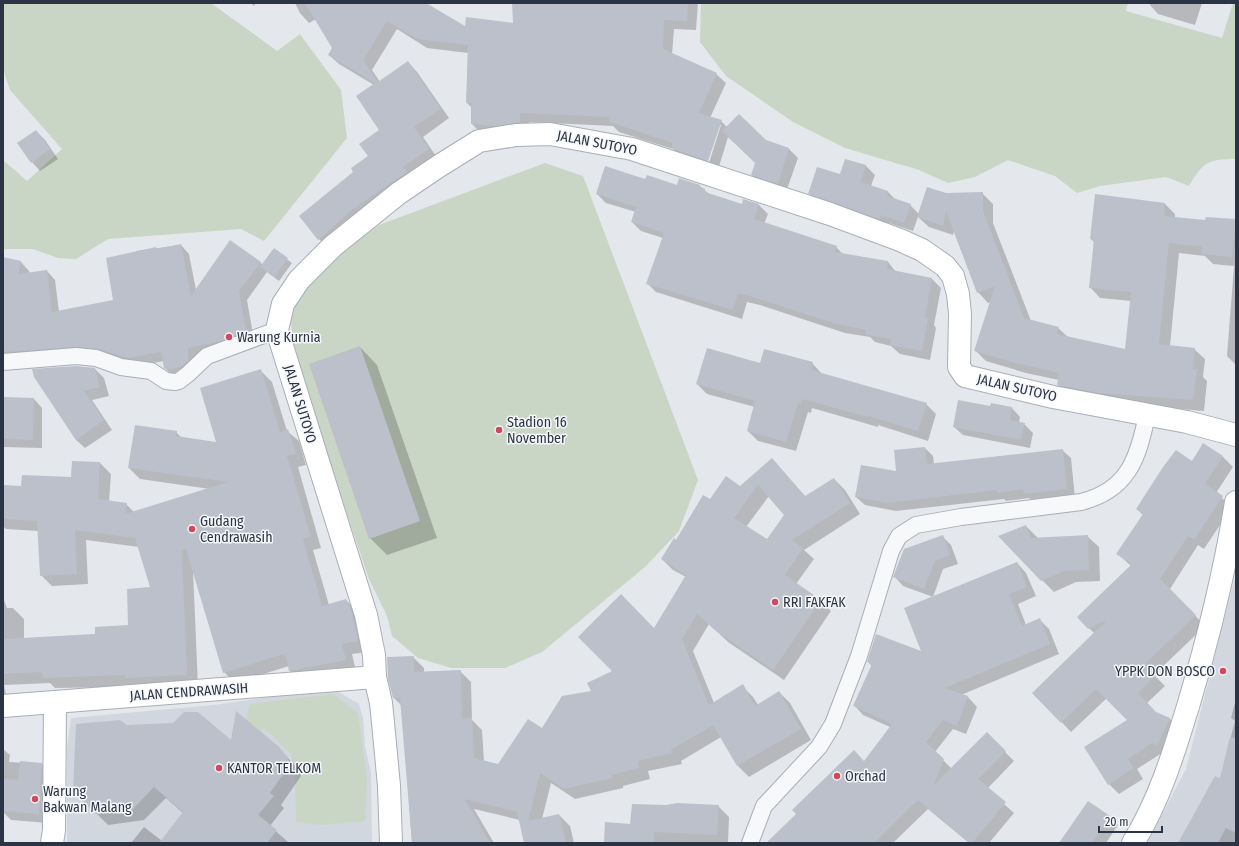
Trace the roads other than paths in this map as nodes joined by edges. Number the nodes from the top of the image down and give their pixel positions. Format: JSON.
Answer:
{"nodes":[{"id":1,"x":277,"y":330,"type":"junction"},
{"id":2,"x":3,"y":362,"type":"edge"},
{"id":3,"x":1146,"y":415,"type":"junction"},
{"id":4,"x":1236,"y":436,"type":"edge"},
{"id":5,"x":1236,"y":502,"type":"edge"},
{"id":6,"x":375,"y":677,"type":"junction"},
{"id":7,"x":55,"y":702,"type":"junction"},
{"id":8,"x":3,"y":706,"type":"edge"},
{"id":9,"x":52,"y":843,"type":"edge"},
{"id":10,"x":391,"y":843,"type":"edge"},
{"id":11,"x":750,"y":843,"type":"edge"},
{"id":12,"x":1133,"y":843,"type":"edge"}],
"edges":[{"from":1,"to":2,"type":"street"},
{"from":1,"to":3,"type":"main road","name":"JALAN SUTOYO"},
{"from":1,"to":6,"type":"main road","name":"JALAN SUTOYO"},
{"from":3,"to":4,"type":"main road","name":"JALAN SUTOYO"},
{"from":3,"to":11,"type":"street"},
{"from":5,"to":12,"type":"main road"},
{"from":6,"to":7,"type":"main road","name":"JALAN CENDRAWASIH"},
{"from":6,"to":10,"type":"main road","name":"JALAN SUTOYO"},
{"from":7,"to":8,"type":"main road","name":"JALAN CENDRAWASIH"},
{"from":7,"to":9,"type":"main road"}]}
